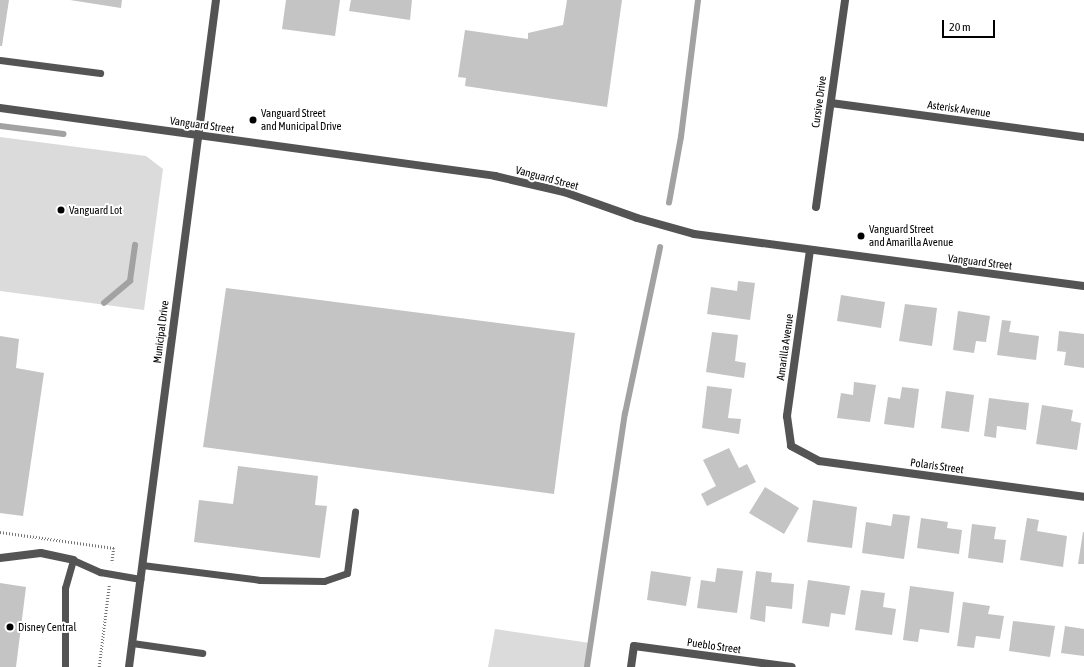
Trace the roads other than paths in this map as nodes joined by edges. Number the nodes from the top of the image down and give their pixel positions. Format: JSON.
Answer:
{"nodes":[{"id":1,"x":216,"y":0,"type":"edge"},
{"id":2,"x":845,"y":0,"type":"edge"},
{"id":3,"x":0,"y":60,"type":"edge"},
{"id":4,"x":100,"y":73,"type":"dead end"},
{"id":5,"x":831,"y":103,"type":"junction"},
{"id":6,"x":0,"y":108,"type":"edge"},
{"id":7,"x":198,"y":135,"type":"junction"},
{"id":8,"x":1084,"y":137,"type":"edge"},
{"id":9,"x":816,"y":207,"type":"dead end"},
{"id":10,"x":810,"y":250,"type":"junction"},
{"id":11,"x":1084,"y":286,"type":"edge"},
{"id":12,"x":791,"y":446,"type":"joint"},
{"id":13,"x":1084,"y":497,"type":"edge"},
{"id":14,"x":354,"y":512,"type":"dead end"},
{"id":15,"x":0,"y":558,"type":"edge"},
{"id":16,"x":73,"y":560,"type":"junction"},
{"id":17,"x":142,"y":565,"type":"junction"},
{"id":18,"x":140,"y":579,"type":"junction"},
{"id":19,"x":132,"y":643,"type":"junction"},
{"id":20,"x":202,"y":652,"type":"dead end"},
{"id":21,"x":65,"y":667,"type":"edge"},
{"id":22,"x":128,"y":667,"type":"edge"},
{"id":23,"x":631,"y":667,"type":"edge"},
{"id":24,"x":792,"y":667,"type":"edge"}],
"edges":[{"from":1,"to":7,"type":"street","name":"Municipal Drive"},
{"from":2,"to":5,"type":"street","name":"Cursive Drive"},
{"from":3,"to":4,"type":"lane"},
{"from":5,"to":8,"type":"street","name":"Asterisk Avenue"},
{"from":5,"to":9,"type":"street","name":"Cursive Drive"},
{"from":6,"to":7,"type":"street","name":"Vanguard Street"},
{"from":7,"to":10,"type":"street","name":"Vanguard Street"},
{"from":7,"to":17,"type":"street","name":"Municipal Drive"},
{"from":10,"to":11,"type":"street","name":"Vanguard Street"},
{"from":10,"to":12,"type":"street","name":"Amarilla Avenue"},
{"from":12,"to":13,"type":"street","name":"Polaris Street"},
{"from":14,"to":17,"type":"lane"},
{"from":15,"to":16,"type":"street"},
{"from":16,"to":18,"type":"lane"},
{"from":16,"to":21,"type":"lane"},
{"from":17,"to":18,"type":"street","name":"Municipal Drive"},
{"from":18,"to":19,"type":"street","name":"Municipal Drive"},
{"from":19,"to":20,"type":"lane"},
{"from":19,"to":22,"type":"street","name":"Municipal Drive"},
{"from":23,"to":24,"type":"street","name":"Pueblo Street"}]}
